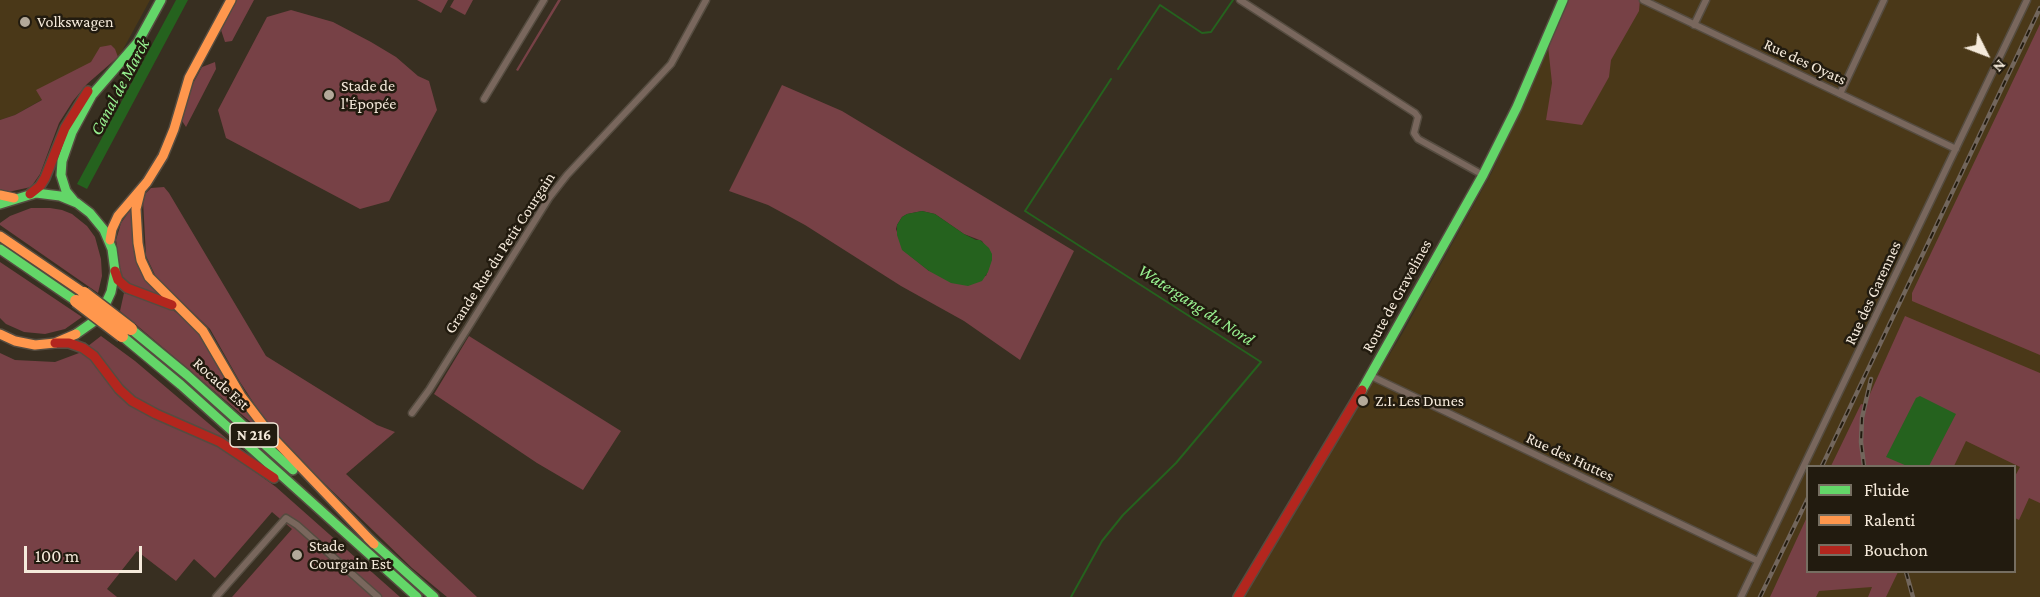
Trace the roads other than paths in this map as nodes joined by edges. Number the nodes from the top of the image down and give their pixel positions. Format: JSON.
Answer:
{"nodes":[{"id":1,"x":161,"y":0,"type":"edge"},
{"id":2,"x":231,"y":0,"type":"edge"},
{"id":3,"x":544,"y":0,"type":"edge"},
{"id":4,"x":706,"y":0,"type":"edge"},
{"id":5,"x":1240,"y":0,"type":"edge"},
{"id":6,"x":1563,"y":0,"type":"edge"},
{"id":7,"x":1643,"y":0,"type":"edge"},
{"id":8,"x":1706,"y":0,"type":"edge"},
{"id":9,"x":1884,"y":0,"type":"edge"},
{"id":10,"x":2027,"y":0,"type":"edge"},
{"id":11,"x":1694,"y":25,"type":"junction"},
{"id":12,"x":121,"y":61,"type":"junction"},
{"id":13,"x":1840,"y":94,"type":"junction"},
{"id":14,"x":484,"y":99,"type":"dead end"},
{"id":15,"x":1956,"y":149,"type":"junction"},
{"id":16,"x":1483,"y":175,"type":"junction"},
{"id":17,"x":141,"y":189,"type":"junction"},
{"id":18,"x":30,"y":194,"type":"junction"},
{"id":19,"x":0,"y":195,"type":"edge"},
{"id":20,"x":14,"y":198,"type":"junction"},
{"id":21,"x":77,"y":203,"type":"junction"},
{"id":22,"x":0,"y":204,"type":"edge"},
{"id":23,"x":1,"y":241,"type":"edge"},
{"id":24,"x":110,"y":243,"type":"junction"},
{"id":25,"x":115,"y":271,"type":"junction"},
{"id":26,"x":183,"y":312,"type":"junction"},
{"id":27,"x":127,"y":332,"type":"junction"},
{"id":28,"x":0,"y":334,"type":"edge"},
{"id":29,"x":55,"y":343,"type":"junction"},
{"id":30,"x":1371,"y":376,"type":"junction"},
{"id":31,"x":412,"y":413,"type":"dead end"},
{"id":32,"x":308,"y":499,"type":"junction"},
{"id":33,"x":374,"y":543,"type":"junction"},
{"id":34,"x":1758,"y":561,"type":"junction"},
{"id":35,"x":216,"y":597,"type":"edge"},
{"id":36,"x":378,"y":597,"type":"edge"},
{"id":37,"x":417,"y":597,"type":"edge"},
{"id":38,"x":434,"y":597,"type":"edge"},
{"id":39,"x":1238,"y":597,"type":"edge"},
{"id":40,"x":1741,"y":597,"type":"edge"}],
"edges":[{"from":1,"to":12,"type":"main road"},
{"from":2,"to":17,"type":"main road"},
{"from":3,"to":14,"type":"street"},
{"from":4,"to":31,"type":"street","name":"Grande Rue du Petit Courgain"},
{"from":5,"to":16,"type":"street"},
{"from":6,"to":16,"type":"main road","name":"Route de Gravelines"},
{"from":7,"to":11,"type":"street","name":"Rue des Oyats"},
{"from":8,"to":11,"type":"street"},
{"from":9,"to":13,"type":"street"},
{"from":10,"to":15,"type":"street","name":"Rue des Garennes"},
{"from":11,"to":13,"type":"street","name":"Rue des Oyats"},
{"from":12,"to":18,"type":"main road"},
{"from":12,"to":21,"type":"main road"},
{"from":13,"to":15,"type":"street","name":"Rue des Oyats"},
{"from":15,"to":34,"type":"street","name":"Rue des Garennes"},
{"from":16,"to":30,"type":"main road","name":"Route de Gravelines"},
{"from":17,"to":24,"type":"main road"},
{"from":17,"to":26,"type":"main road"},
{"from":18,"to":20,"type":"main road"},
{"from":18,"to":21,"type":"main road"},
{"from":19,"to":20,"type":"main road"},
{"from":20,"to":22,"type":"main road"},
{"from":21,"to":24,"type":"main road"},
{"from":23,"to":27,"type":"main road","name":"Rocade Est","number":"N 216","bridge":true},
{"from":24,"to":25,"type":"main road"},
{"from":25,"to":26,"type":"main road"},
{"from":25,"to":29,"type":"main road"},
{"from":26,"to":33,"type":"main road"},
{"from":27,"to":32,"type":"main road","name":"Rocade Est","number":"N 216"},
{"from":27,"to":33,"type":"main road","name":"Rocade Est","number":"N 216"},
{"from":28,"to":29,"type":"main road"},
{"from":29,"to":32,"type":"main road"},
{"from":30,"to":34,"type":"street","name":"Rue des Huttes"},
{"from":30,"to":39,"type":"main road","name":"Route de Gravelines"},
{"from":32,"to":37,"type":"main road","name":"Rocade Est","number":"N 216"},
{"from":33,"to":38,"type":"main road","name":"Rocade Est","number":"N 216"},
{"from":34,"to":40,"type":"street","name":"Rue des Garennes"},
{"from":35,"to":36,"type":"street"}]}
